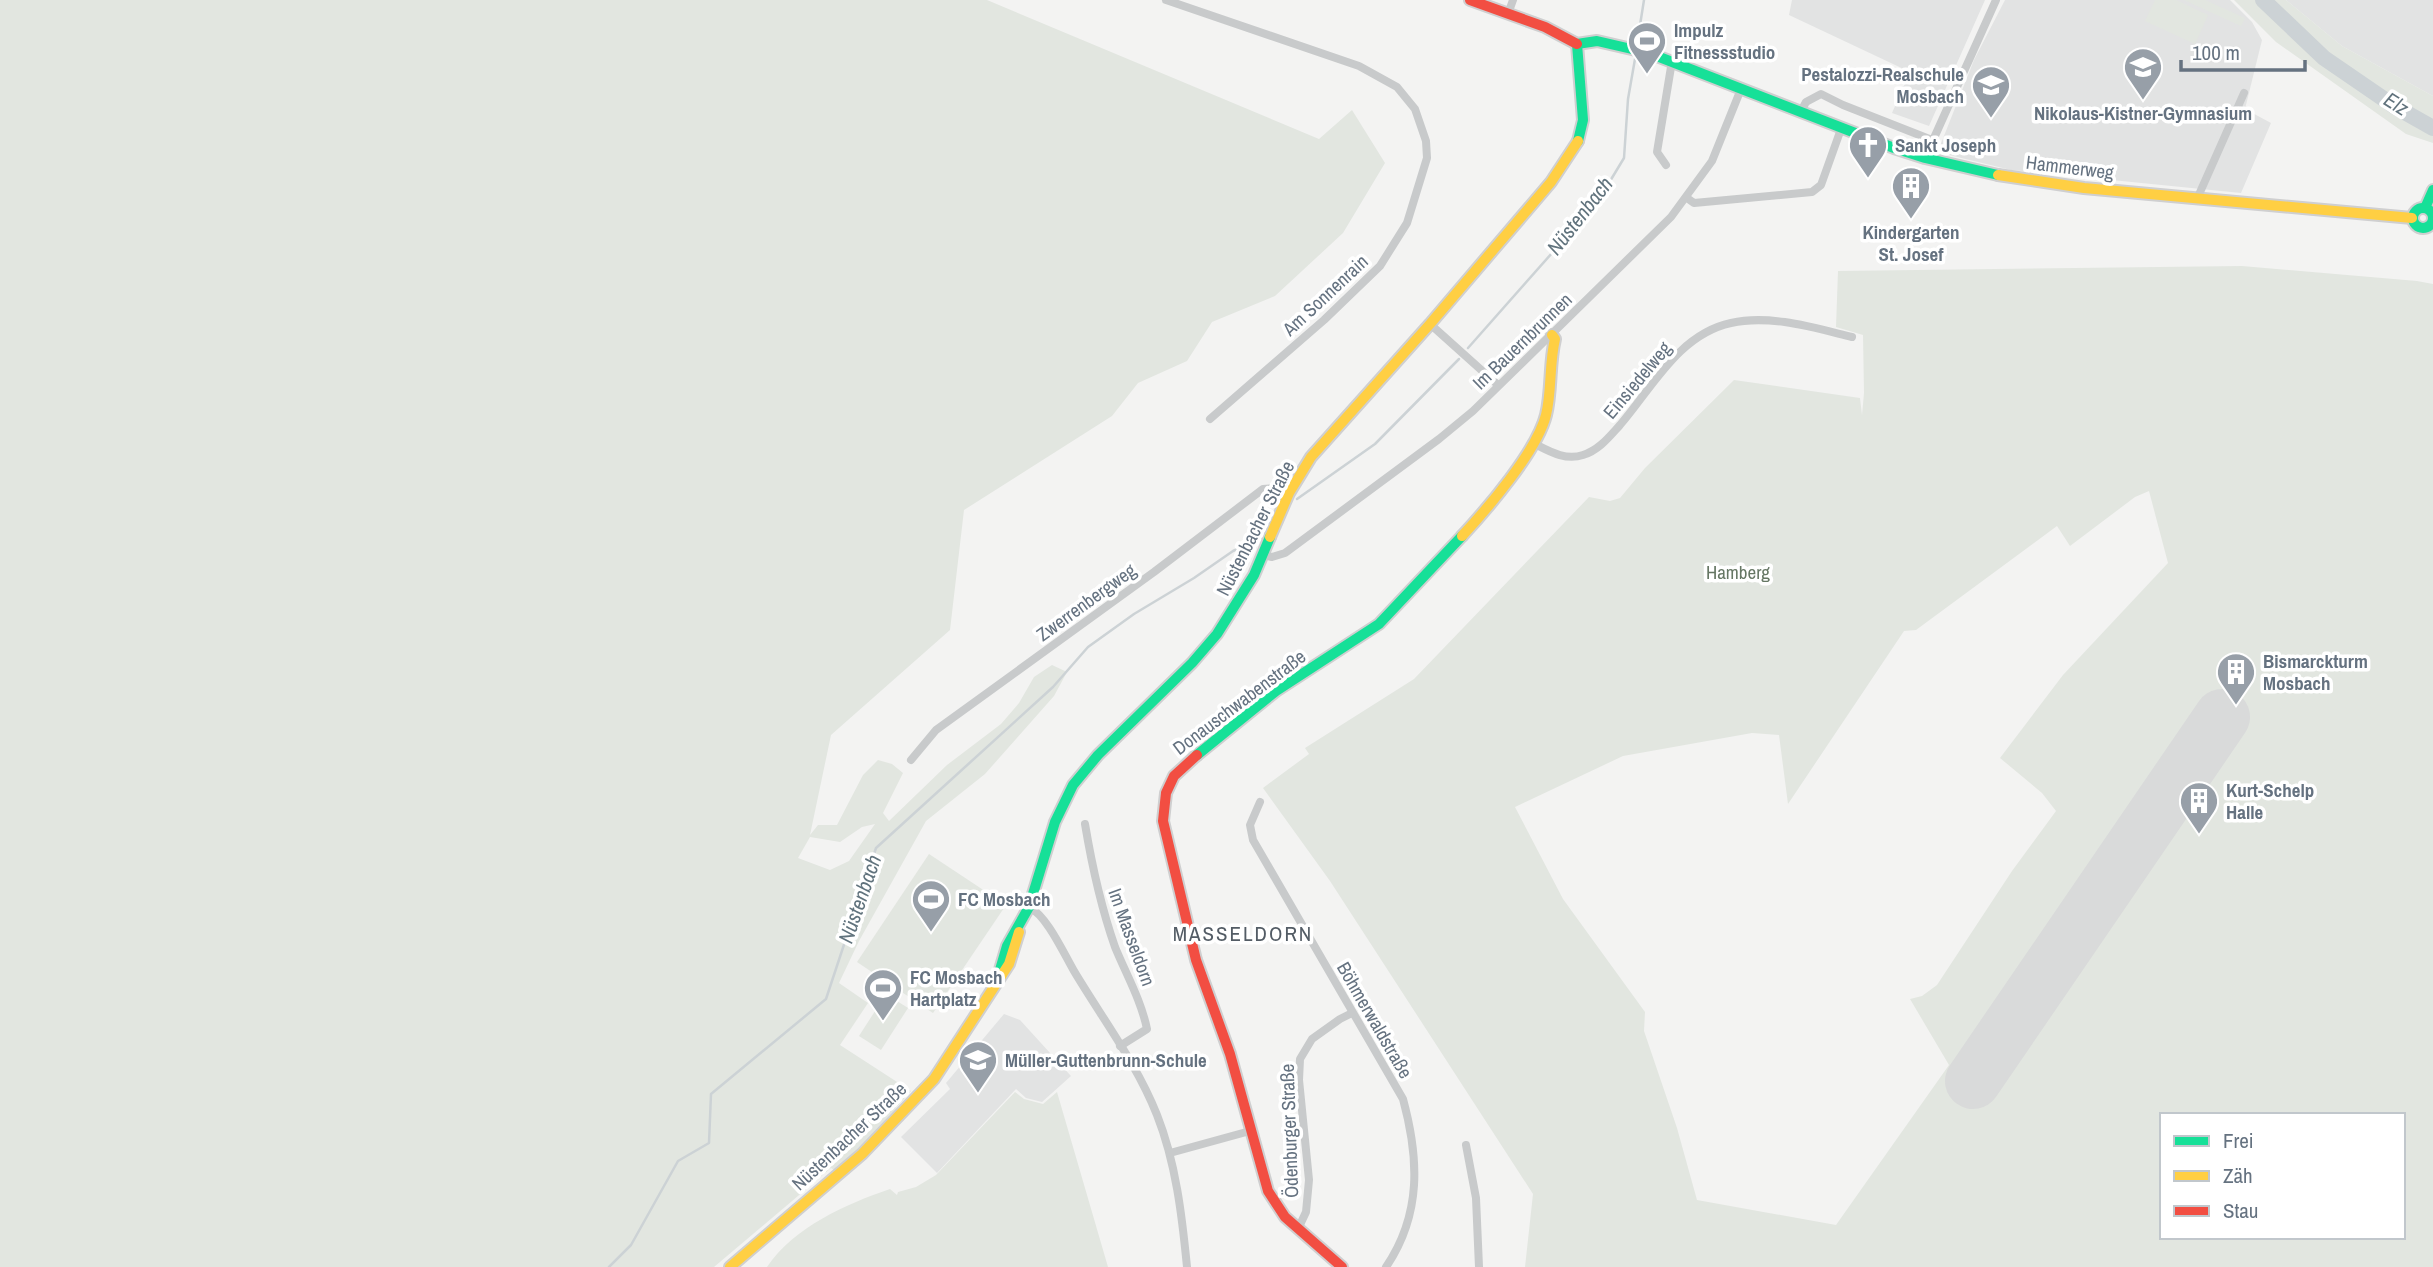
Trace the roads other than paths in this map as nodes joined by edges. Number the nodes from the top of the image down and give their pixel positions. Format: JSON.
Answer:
{"nodes":[{"id":1,"x":1166,"y":0,"type":"edge"},
{"id":2,"x":1470,"y":0,"type":"edge"},
{"id":3,"x":1513,"y":0,"type":"edge"},
{"id":4,"x":1996,"y":0,"type":"edge"},
{"id":5,"x":1508,"y":14,"type":"junction"},
{"id":6,"x":1577,"y":44,"type":"junction"},
{"id":7,"x":1672,"y":61,"type":"junction"},
{"id":8,"x":1741,"y":89,"type":"junction"},
{"id":9,"x":2244,"y":93,"type":"dead end"},
{"id":10,"x":1800,"y":113,"type":"junction"},
{"id":11,"x":1840,"y":129,"type":"junction"},
{"id":12,"x":1932,"y":141,"type":"junction"},
{"id":13,"x":1925,"y":158,"type":"junction"},
{"id":14,"x":1666,"y":165,"type":"dead end"},
{"id":15,"x":2433,"y":190,"type":"edge"},
{"id":16,"x":1687,"y":198,"type":"junction"},
{"id":17,"x":2196,"y":199,"type":"junction"},
{"id":18,"x":2425,"y":208,"type":"junction"},
{"id":19,"x":2412,"y":218,"type":"junction"},
{"id":20,"x":2432,"y":225,"type":"edge"},
{"id":21,"x":1430,"y":324,"type":"junction"},
{"id":22,"x":1552,"y":334,"type":"junction"},
{"id":23,"x":1852,"y":337,"type":"dead end"},
{"id":24,"x":1498,"y":385,"type":"junction"},
{"id":25,"x":1210,"y":419,"type":"dead end"},
{"id":26,"x":1533,"y":443,"type":"junction"},
{"id":27,"x":1289,"y":493,"type":"junction"},
{"id":28,"x":1264,"y":555,"type":"junction"},
{"id":29,"x":911,"y":760,"type":"dead end"},
{"id":30,"x":1260,"y":802,"type":"dead end"},
{"id":31,"x":1085,"y":824,"type":"dead end"},
{"id":32,"x":1029,"y":906,"type":"junction"},
{"id":33,"x":1352,"y":1013,"type":"junction"},
{"id":34,"x":1120,"y":1046,"type":"junction"},
{"id":35,"x":1250,"y":1131,"type":"junction"},
{"id":36,"x":1466,"y":1145,"type":"dead end"},
{"id":37,"x":1170,"y":1153,"type":"junction"},
{"id":38,"x":1298,"y":1228,"type":"junction"},
{"id":39,"x":1340,"y":1266,"type":"edge"},
{"id":40,"x":730,"y":1267,"type":"edge"},
{"id":41,"x":1186,"y":1267,"type":"edge"},
{"id":42,"x":1386,"y":1267,"type":"edge"},
{"id":43,"x":1479,"y":1267,"type":"edge"}],
"edges":[{"from":1,"to":25,"type":"street","name":"Am Sonnenrain"},
{"from":2,"to":5,"type":"street"},
{"from":3,"to":5,"type":"street"},
{"from":4,"to":12,"type":"street"},
{"from":5,"to":6,"type":"street"},
{"from":6,"to":7,"type":"street","name":"Hammerweg"},
{"from":6,"to":21,"type":"street","name":"Nüstenbacher Straße"},
{"from":7,"to":8,"type":"street","name":"Hammerweg"},
{"from":7,"to":14,"type":"street"},
{"from":8,"to":10,"type":"street","name":"Hammerweg"},
{"from":8,"to":16,"type":"street","name":"Im Bauernbrunnen"},
{"from":9,"to":17,"type":"street"},
{"from":10,"to":11,"type":"street","name":"Hammerweg"},
{"from":10,"to":12,"type":"street"},
{"from":11,"to":13,"type":"street","name":"Hammerweg"},
{"from":11,"to":16,"type":"street"},
{"from":12,"to":13,"type":"street"},
{"from":13,"to":17,"type":"street","name":"Hammerweg"},
{"from":15,"to":18,"type":"street"},
{"from":16,"to":22,"type":"street","name":"Im Bauernbrunnen"},
{"from":17,"to":19,"type":"street","name":"Hammerweg"},
{"from":18,"to":19,"type":"street"},
{"from":18,"to":20,"type":"street"},
{"from":19,"to":20,"type":"street"},
{"from":21,"to":24,"type":"street"},
{"from":21,"to":27,"type":"street","name":"Nüstenbacher Straße"},
{"from":22,"to":24,"type":"street","name":"Im Bauernbrunnen"},
{"from":22,"to":26,"type":"street","name":"Donauschwabenstraße"},
{"from":23,"to":26,"type":"street","name":"Einsiedelweg"},
{"from":24,"to":28,"type":"street","name":"Im Bauernbrunnen"},
{"from":26,"to":35,"type":"street","name":"Donauschwabenstraße"},
{"from":27,"to":28,"type":"street","name":"Nüstenbacher Straße"},
{"from":27,"to":29,"type":"street","name":"Zwerrenbergweg"},
{"from":28,"to":32,"type":"street","name":"Nüstenbacher Straße"},
{"from":30,"to":33,"type":"street","name":"Böhmerwaldstraße"},
{"from":31,"to":34,"type":"street","name":"Im Masseldorn"},
{"from":32,"to":34,"type":"street"},
{"from":32,"to":40,"type":"street","name":"Nüstenbacher Straße"},
{"from":33,"to":38,"type":"street","name":"Ödenburger Straße"},
{"from":33,"to":42,"type":"street","name":"Böhmerwaldstraße"},
{"from":34,"to":37,"type":"street"},
{"from":35,"to":37,"type":"street"},
{"from":35,"to":38,"type":"street","name":"Donauschwabenstraße"},
{"from":36,"to":43,"type":"street"},
{"from":37,"to":41,"type":"street"},
{"from":38,"to":39,"type":"street","name":"Donauschwabenstraße"}]}
